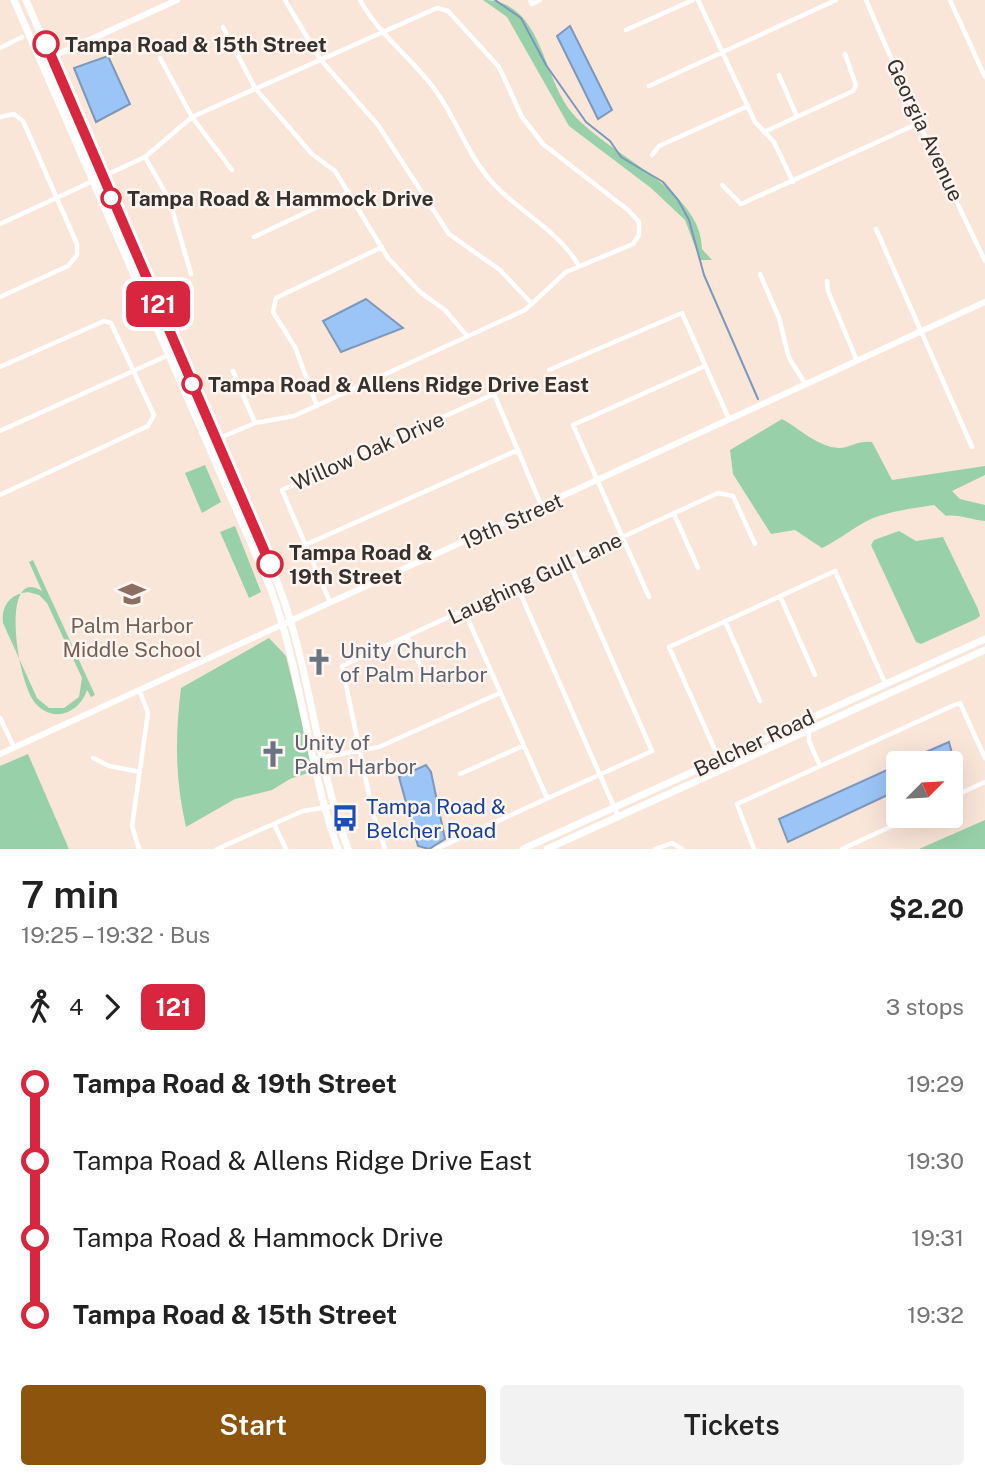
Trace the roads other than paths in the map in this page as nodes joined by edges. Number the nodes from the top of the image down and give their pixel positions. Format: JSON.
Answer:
{"nodes":[{"id":1,"x":14,"y":0,"type":"edge"},
{"id":2,"x":26,"y":0,"type":"edge"},
{"id":3,"x":177,"y":0,"type":"edge"},
{"id":4,"x":285,"y":0,"type":"edge"},
{"id":5,"x":360,"y":0,"type":"edge"},
{"id":6,"x":540,"y":0,"type":"edge"},
{"id":7,"x":695,"y":0,"type":"edge"},
{"id":8,"x":836,"y":0,"type":"edge"},
{"id":9,"x":866,"y":0,"type":"edge"},
{"id":10,"x":950,"y":0,"type":"edge"},
{"id":11,"x":531,"y":2,"type":"edge"},
{"id":12,"x":223,"y":27,"type":"dead end"},
{"id":13,"x":626,"y":30,"type":"dead end"},
{"id":14,"x":381,"y":31,"type":"junction"},
{"id":15,"x":22,"y":37,"type":"dead end"},
{"id":16,"x":0,"y":48,"type":"edge"},
{"id":17,"x":721,"y":52,"type":"junction"},
{"id":18,"x":845,"y":54,"type":"dead end"},
{"id":19,"x":51,"y":58,"type":"junction"},
{"id":20,"x":160,"y":58,"type":"dead end"},
{"id":21,"x":320,"y":59,"type":"junction"},
{"id":22,"x":41,"y":62,"type":"junction"},
{"id":23,"x":779,"y":75,"type":"dead end"},
{"id":24,"x":985,"y":77,"type":"edge"},
{"id":25,"x":649,"y":86,"type":"dead end"},
{"id":26,"x":255,"y":88,"type":"junction"},
{"id":27,"x":748,"y":106,"type":"junction"},
{"id":28,"x":0,"y":117,"type":"edge"},
{"id":29,"x":192,"y":117,"type":"junction"},
{"id":30,"x":797,"y":117,"type":"junction"},
{"id":31,"x":919,"y":123,"type":"junction"},
{"id":32,"x":764,"y":132,"type":"junction"},
{"id":33,"x":652,"y":155,"type":"dead end"},
{"id":34,"x":145,"y":156,"type":"junction"},
{"id":35,"x":232,"y":170,"type":"dead end"},
{"id":36,"x":102,"y":176,"type":"junction"},
{"id":37,"x":93,"y":180,"type":"junction"},
{"id":38,"x":793,"y":182,"type":"junction"},
{"id":39,"x":722,"y":185,"type":"dead end"},
{"id":40,"x":349,"y":192,"type":"junction"},
{"id":41,"x":57,"y":197,"type":"junction"},
{"id":42,"x":0,"y":224,"type":"edge"},
{"id":43,"x":876,"y":229,"type":"dead end"},
{"id":44,"x":254,"y":237,"type":"dead end"},
{"id":45,"x":382,"y":247,"type":"junction"},
{"id":46,"x":985,"y":261,"type":"edge"},
{"id":47,"x":579,"y":266,"type":"junction"},
{"id":48,"x":191,"y":274,"type":"dead end"},
{"id":49,"x":760,"y":274,"type":"dead end"},
{"id":50,"x":827,"y":281,"type":"dead end"},
{"id":51,"x":0,"y":297,"type":"edge"},
{"id":52,"x":985,"y":302,"type":"edge"},
{"id":53,"x":532,"y":304,"type":"junction"},
{"id":54,"x":923,"y":331,"type":"junction"},
{"id":55,"x":467,"y":337,"type":"junction"},
{"id":56,"x":178,"y":351,"type":"junction"},
{"id":57,"x":169,"y":354,"type":"junction"},
{"id":58,"x":857,"y":362,"type":"junction"},
{"id":59,"x":705,"y":366,"type":"junction"},
{"id":60,"x":0,"y":367,"type":"edge"},
{"id":61,"x":133,"y":370,"type":"junction"},
{"id":62,"x":548,"y":370,"type":"dead end"},
{"id":63,"x":233,"y":372,"type":"dead end"},
{"id":64,"x":807,"y":386,"type":"junction"},
{"id":65,"x":317,"y":406,"type":"junction"},
{"id":66,"x":730,"y":420,"type":"junction"},
{"id":67,"x":255,"y":423,"type":"junction"},
{"id":68,"x":0,"y":431,"type":"edge"},
{"id":69,"x":216,"y":440,"type":"junction"},
{"id":70,"x":208,"y":443,"type":"junction"},
{"id":71,"x":972,"y":447,"type":"dead end"},
{"id":72,"x":518,"y":450,"type":"junction"},
{"id":73,"x":597,"y":483,"type":"junction"},
{"id":74,"x":0,"y":495,"type":"edge"},
{"id":75,"x":245,"y":505,"type":"junction"},
{"id":76,"x":542,"y":507,"type":"junction"},
{"id":77,"x":237,"y":509,"type":"junction"},
{"id":78,"x":674,"y":514,"type":"junction"},
{"id":79,"x":622,"y":538,"type":"junction"},
{"id":80,"x":755,"y":544,"type":"dead end"},
{"id":81,"x":305,"y":545,"type":"junction"},
{"id":82,"x":569,"y":562,"type":"junction"},
{"id":83,"x":698,"y":568,"type":"dead end"},
{"id":84,"x":517,"y":586,"type":"junction"},
{"id":85,"x":780,"y":596,"type":"junction"},
{"id":86,"x":649,"y":597,"type":"dead end"},
{"id":87,"x":331,"y":603,"type":"junction"},
{"id":88,"x":464,"y":610,"type":"junction"},
{"id":89,"x":725,"y":621,"type":"junction"},
{"id":90,"x":287,"y":624,"type":"junction"},
{"id":91,"x":407,"y":636,"type":"junction"},
{"id":92,"x":985,"y":639,"type":"edge"},
{"id":93,"x":985,"y":650,"type":"edge"},
{"id":94,"x":421,"y":667,"type":"dead end"},
{"id":95,"x":816,"y":675,"type":"dead end"},
{"id":96,"x":885,"y":683,"type":"junction"},
{"id":97,"x":140,"y":691,"type":"junction"},
{"id":98,"x":500,"y":693,"type":"junction"},
{"id":99,"x":760,"y":701,"type":"dead end"},
{"id":100,"x":0,"y":718,"type":"edge"},
{"id":101,"x":809,"y":729,"type":"junction"},
{"id":102,"x":523,"y":746,"type":"junction"},
{"id":103,"x":14,"y":747,"type":"junction"},
{"id":104,"x":360,"y":751,"type":"junction"},
{"id":105,"x":0,"y":754,"type":"edge"},
{"id":106,"x":323,"y":757,"type":"junction"},
{"id":107,"x":93,"y":758,"type":"dead end"},
{"id":108,"x":985,"y":758,"type":"edge"},
{"id":109,"x":314,"y":759,"type":"junction"},
{"id":110,"x":719,"y":759,"type":"junction"},
{"id":111,"x":820,"y":766,"type":"junction"},
{"id":112,"x":723,"y":768,"type":"junction"},
{"id":113,"x":140,"y":772,"type":"junction"},
{"id":114,"x":460,"y":774,"type":"dead end"},
{"id":115,"x":600,"y":775,"type":"junction"},
{"id":116,"x":985,"y":782,"type":"edge"},
{"id":117,"x":963,"y":792,"type":"edge"},
{"id":118,"x":547,"y":798,"type":"junction"},
{"id":119,"x":334,"y":806,"type":"junction"},
{"id":120,"x":614,"y":807,"type":"junction"},
{"id":121,"x":325,"y":808,"type":"junction"},
{"id":122,"x":618,"y":816,"type":"junction"},
{"id":123,"x":274,"y":824,"type":"junction"},
{"id":124,"x":890,"y":828,"type":"edge"},
{"id":125,"x":538,"y":846,"type":"edge"},
{"id":126,"x":851,"y":847,"type":"edge"},
{"id":127,"x":139,"y":849,"type":"edge"},
{"id":128,"x":217,"y":849,"type":"edge"},
{"id":129,"x":286,"y":849,"type":"edge"},
{"id":130,"x":338,"y":849,"type":"edge"},
{"id":131,"x":348,"y":849,"type":"edge"},
{"id":132,"x":385,"y":849,"type":"edge"},
{"id":133,"x":436,"y":849,"type":"edge"},
{"id":134,"x":523,"y":849,"type":"edge"},
{"id":135,"x":547,"y":849,"type":"edge"},
{"id":136,"x":655,"y":849,"type":"edge"},
{"id":137,"x":682,"y":849,"type":"edge"},
{"id":138,"x":754,"y":849,"type":"edge"},
{"id":139,"x":842,"y":849,"type":"edge"}],
"edges":[{"from":1,"to":22,"type":"main road"},
{"from":2,"to":19,"type":"main road"},
{"from":3,"to":19,"type":"street"},
{"from":4,"to":21,"type":"street"},
{"from":5,"to":14,"type":"street"},
{"from":6,"to":11,"type":"street"},
{"from":7,"to":13,"type":"street"},
{"from":7,"to":17,"type":"street"},
{"from":8,"to":17,"type":"street"},
{"from":9,"to":31,"type":"street","name":"Georgia Avenue"},
{"from":10,"to":24,"type":"street"},
{"from":12,"to":26,"type":"street"},
{"from":14,"to":21,"type":"street"},
{"from":14,"to":47,"type":"street"},
{"from":14,"to":47,"type":"street"},
{"from":15,"to":16,"type":"street"},
{"from":17,"to":25,"type":"street"},
{"from":17,"to":27,"type":"street"},
{"from":18,"to":30,"type":"street"},
{"from":19,"to":22,"type":"street"},
{"from":19,"to":36,"type":"main road"},
{"from":20,"to":29,"type":"street"},
{"from":21,"to":26,"type":"street"},
{"from":21,"to":53,"type":"street"},
{"from":22,"to":37,"type":"main road"},
{"from":23,"to":30,"type":"street"},
{"from":26,"to":29,"type":"street"},
{"from":26,"to":40,"type":"street"},
{"from":27,"to":32,"type":"street"},
{"from":27,"to":33,"type":"street"},
{"from":28,"to":41,"type":"street"},
{"from":29,"to":34,"type":"street"},
{"from":29,"to":35,"type":"street"},
{"from":30,"to":32,"type":"street"},
{"from":31,"to":38,"type":"street"},
{"from":31,"to":46,"type":"street","name":"Georgia Avenue"},
{"from":32,"to":38,"type":"street"},
{"from":34,"to":36,"type":"street"},
{"from":34,"to":48,"type":"street"},
{"from":36,"to":37,"type":"street"},
{"from":36,"to":56,"type":"main road"},
{"from":37,"to":41,"type":"street"},
{"from":37,"to":57,"type":"main road"},
{"from":38,"to":39,"type":"street"},
{"from":40,"to":44,"type":"street"},
{"from":40,"to":45,"type":"street"},
{"from":41,"to":42,"type":"street"},
{"from":41,"to":51,"type":"street"},
{"from":43,"to":54,"type":"street"},
{"from":45,"to":55,"type":"street"},
{"from":45,"to":65,"type":"street"},
{"from":47,"to":53,"type":"street"},
{"from":49,"to":64,"type":"street"},
{"from":50,"to":58,"type":"street"},
{"from":52,"to":54,"type":"street","name":"19th Street"},
{"from":53,"to":55,"type":"street"},
{"from":54,"to":58,"type":"street","name":"19th Street"},
{"from":54,"to":71,"type":"street"},
{"from":55,"to":65,"type":"street"},
{"from":56,"to":57,"type":"street"},
{"from":56,"to":69,"type":"main road"},
{"from":57,"to":61,"type":"street"},
{"from":57,"to":70,"type":"main road"},
{"from":58,"to":64,"type":"street","name":"19th Street"},
{"from":59,"to":62,"type":"street"},
{"from":59,"to":66,"type":"street"},
{"from":59,"to":73,"type":"street"},
{"from":60,"to":61,"type":"street"},
{"from":61,"to":68,"type":"street"},
{"from":61,"to":74,"type":"street"},
{"from":63,"to":67,"type":"street"},
{"from":64,"to":66,"type":"street","name":"19th Street"},
{"from":65,"to":67,"type":"street"},
{"from":66,"to":73,"type":"street","name":"19th Street"},
{"from":67,"to":69,"type":"street"},
{"from":69,"to":70,"type":"street"},
{"from":69,"to":75,"type":"main road"},
{"from":70,"to":77,"type":"main road"},
{"from":72,"to":76,"type":"street","name":"Willow Oak Drive"},
{"from":72,"to":81,"type":"street"},
{"from":72,"to":81,"type":"street","name":"Willow Oak Drive"},
{"from":73,"to":76,"type":"street","name":"19th Street"},
{"from":73,"to":79,"type":"street"},
{"from":75,"to":77,"type":"main road"},
{"from":75,"to":90,"type":"main road"},
{"from":76,"to":87,"type":"street","name":"19th Street"},
{"from":77,"to":90,"type":"main road"},
{"from":78,"to":79,"type":"street","name":"Laughing Gull Lane"},
{"from":78,"to":80,"type":"street","name":"Laughing Gull Lane"},
{"from":78,"to":83,"type":"street"},
{"from":79,"to":82,"type":"street","name":"Laughing Gull Lane"},
{"from":79,"to":86,"type":"street"},
{"from":81,"to":87,"type":"street","name":"Willow Oak Drive"},
{"from":82,"to":84,"type":"street","name":"Laughing Gull Lane"},
{"from":82,"to":115,"type":"street"},
{"from":84,"to":88,"type":"street","name":"Laughing Gull Lane"},
{"from":84,"to":115,"type":"street"},
{"from":85,"to":89,"type":"street"},
{"from":85,"to":95,"type":"street"},
{"from":85,"to":96,"type":"street"},
{"from":87,"to":90,"type":"street","name":"19th Street"},
{"from":88,"to":91,"type":"street","name":"Laughing Gull Lane"},
{"from":88,"to":98,"type":"street"},
{"from":89,"to":99,"type":"street"},
{"from":89,"to":110,"type":"street"},
{"from":90,"to":97,"type":"street","name":"19th Street"},
{"from":90,"to":106,"type":"main road"},
{"from":90,"to":109,"type":"main road"},
{"from":91,"to":94,"type":"street"},
{"from":91,"to":104,"type":"street","name":"Laughing Gull Lane"},
{"from":92,"to":96,"type":"main road","name":"Belcher Road"},
{"from":93,"to":101,"type":"main road","name":"Belcher Road"},
{"from":96,"to":110,"type":"main road","name":"Belcher Road"},
{"from":97,"to":103,"type":"street","name":"19th Street"},
{"from":97,"to":113,"type":"street"},
{"from":98,"to":102,"type":"street"},
{"from":98,"to":104,"type":"street"},
{"from":100,"to":103,"type":"street"},
{"from":101,"to":111,"type":"street"},
{"from":101,"to":112,"type":"main road","name":"Belcher Road"},
{"from":102,"to":114,"type":"street"},
{"from":102,"to":118,"type":"street"},
{"from":103,"to":105,"type":"street","name":"19th Street"},
{"from":104,"to":106,"type":"street"},
{"from":104,"to":132,"type":"street"},
{"from":106,"to":109,"type":"street"},
{"from":106,"to":119,"type":"main road"},
{"from":107,"to":113,"type":"street"},
{"from":108,"to":111,"type":"street"},
{"from":109,"to":121,"type":"main road"},
{"from":110,"to":112,"type":"street"},
{"from":110,"to":120,"type":"main road","name":"Belcher Road"},
{"from":111,"to":138,"type":"street"},
{"from":112,"to":122,"type":"main road","name":"Belcher Road"},
{"from":113,"to":127,"type":"street"},
{"from":115,"to":118,"type":"street"},
{"from":115,"to":120,"type":"street"},
{"from":116,"to":117,"type":"street"},
{"from":118,"to":133,"type":"street"},
{"from":119,"to":121,"type":"street"},
{"from":119,"to":131,"type":"main road"},
{"from":120,"to":122,"type":"street"},
{"from":120,"to":125,"type":"main road","name":"Belcher Road"},
{"from":121,"to":123,"type":"street"},
{"from":121,"to":130,"type":"main road"},
{"from":122,"to":135,"type":"main road","name":"Belcher Road"},
{"from":123,"to":128,"type":"street"},
{"from":123,"to":129,"type":"street"},
{"from":124,"to":126,"type":"street"},
{"from":125,"to":134,"type":"main road","name":"Belcher Road"},
{"from":126,"to":139,"type":"street"},
{"from":136,"to":137,"type":"street"}]}
